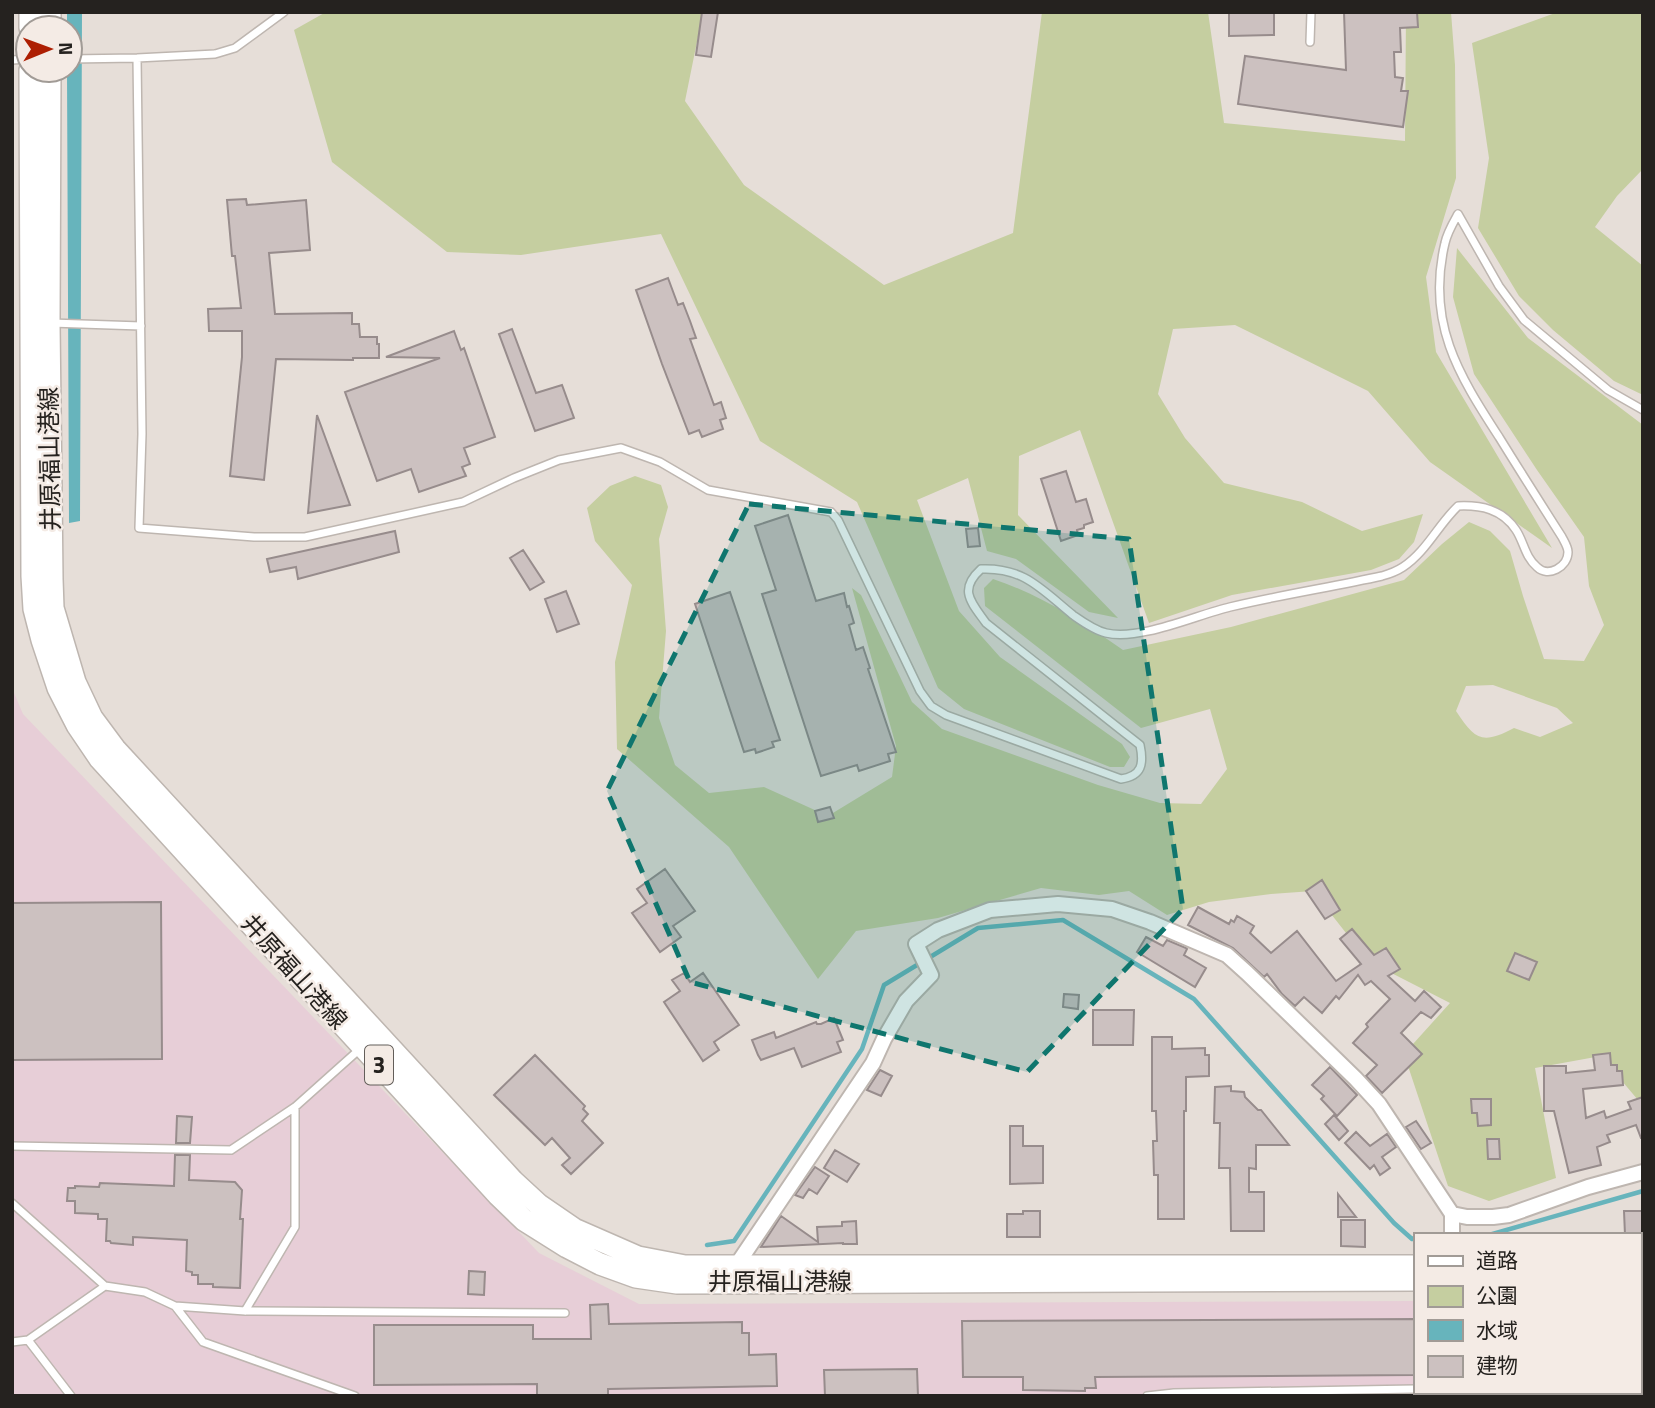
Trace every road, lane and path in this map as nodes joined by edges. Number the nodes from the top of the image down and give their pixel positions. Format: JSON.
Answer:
{"nodes":[{"id":1,"x":284,"y":12,"type":"edge"},
{"id":2,"x":1311,"y":12,"type":"edge"},
{"id":3,"x":1310,"y":42,"type":"dead end"},
{"id":4,"x":137,"y":58,"type":"junction"},
{"id":5,"x":84,"y":59,"type":"edge"},
{"id":6,"x":31,"y":84,"type":"edge"},
{"id":7,"x":49,"y":84,"type":"edge"},
{"id":8,"x":40,"y":323,"type":"junction"},
{"id":9,"x":141,"y":326,"type":"junction"},
{"id":10,"x":1643,"y":410,"type":"edge"},
{"id":11,"x":369,"y":1040,"type":"junction"},
{"id":12,"x":295,"y":1107,"type":"junction"},
{"id":13,"x":12,"y":1146,"type":"edge"},
{"id":14,"x":1643,"y":1172,"type":"edge"},
{"id":15,"x":12,"y":1203,"type":"edge"},
{"id":16,"x":1452,"y":1224,"type":"edge"},
{"id":17,"x":736,"y":1266,"type":"junction"},
{"id":18,"x":1414,"y":1266,"type":"edge"},
{"id":19,"x":1414,"y":1280,"type":"edge"},
{"id":20,"x":105,"y":1286,"type":"junction"},
{"id":21,"x":175,"y":1307,"type":"junction"},
{"id":22,"x":245,"y":1311,"type":"junction"},
{"id":23,"x":565,"y":1313,"type":"dead end"},
{"id":24,"x":28,"y":1340,"type":"junction"},
{"id":25,"x":12,"y":1342,"type":"edge"},
{"id":26,"x":1414,"y":1389,"type":"edge"},
{"id":27,"x":71,"y":1396,"type":"edge"},
{"id":28,"x":355,"y":1396,"type":"edge"},
{"id":29,"x":1147,"y":1396,"type":"edge"}],
"edges":[{"from":1,"to":4,"type":"lane"},
{"from":2,"to":3,"type":"lane"},
{"from":4,"to":5,"type":"lane"},
{"from":4,"to":9,"type":"lane"},
{"from":6,"to":8,"type":"main road","name":"井原福山港線","number":"3"},
{"from":7,"to":8,"type":"main road","name":"井原福山港線","number":"3"},
{"from":8,"to":9,"type":"lane"},
{"from":8,"to":11,"type":"main road","name":"井原福山港線","number":"3"},
{"from":9,"to":10,"type":"lane"},
{"from":11,"to":12,"type":"lane"},
{"from":11,"to":17,"type":"main road","name":"井原福山港線","number":"3"},
{"from":11,"to":19,"type":"main road","name":"井原福山港線","number":"3"},
{"from":12,"to":13,"type":"lane"},
{"from":12,"to":22,"type":"lane"},
{"from":14,"to":16,"type":"street"},
{"from":15,"to":20,"type":"lane"},
{"from":16,"to":17,"type":"street"},
{"from":17,"to":18,"type":"main road","name":"井原福山港線","number":"3"},
{"from":20,"to":21,"type":"lane"},
{"from":20,"to":24,"type":"lane"},
{"from":21,"to":22,"type":"lane"},
{"from":21,"to":28,"type":"lane"},
{"from":22,"to":23,"type":"lane"},
{"from":24,"to":25,"type":"lane"},
{"from":24,"to":27,"type":"lane"},
{"from":26,"to":29,"type":"lane"}]}
